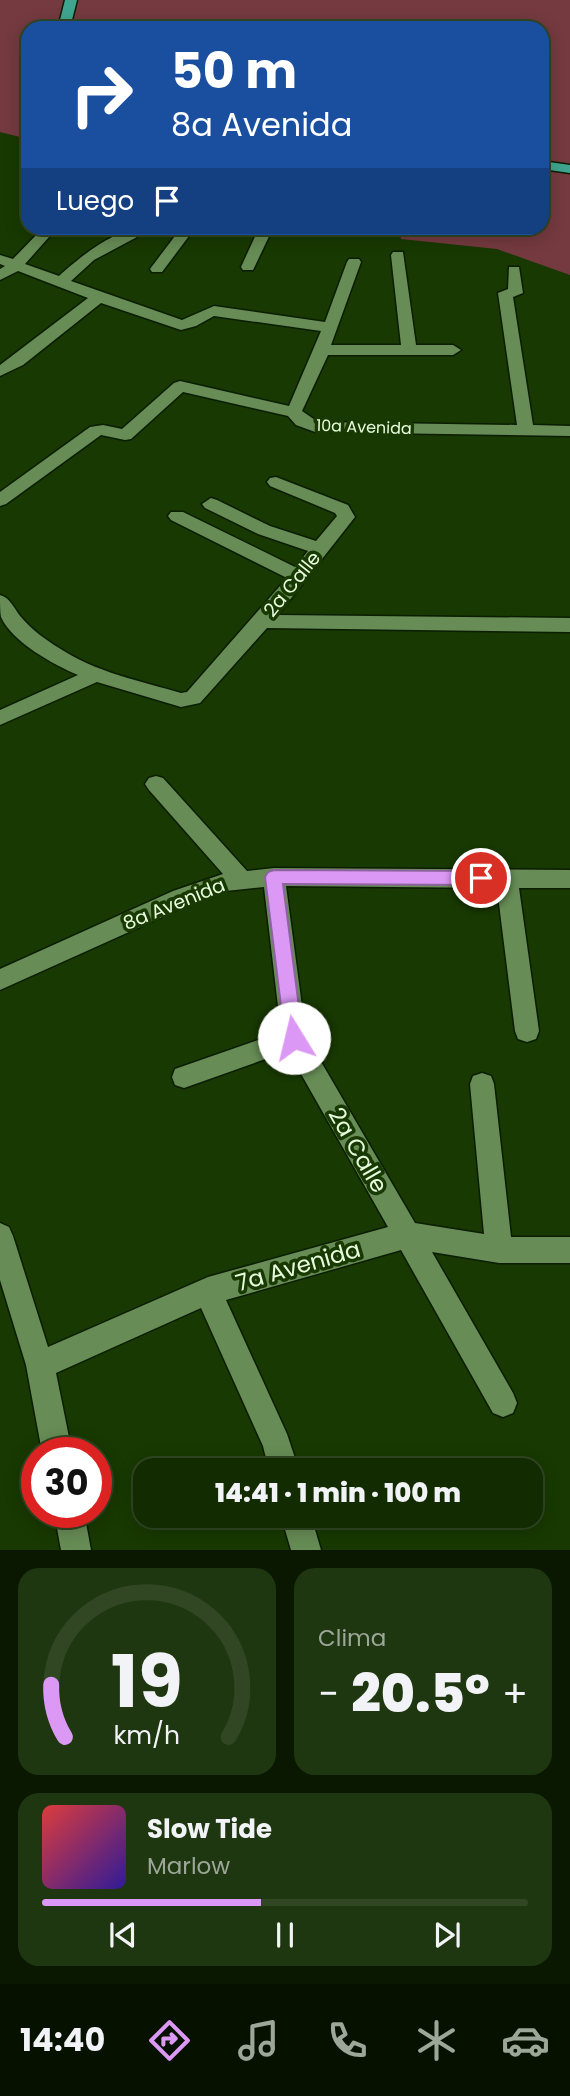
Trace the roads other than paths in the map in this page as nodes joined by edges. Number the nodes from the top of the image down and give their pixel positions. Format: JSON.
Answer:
{"nodes":[{"id":1,"x":71,"y":0,"type":"edge"},
{"id":2,"x":66,"y":21,"type":"edge"},
{"id":3,"x":549,"y":166,"type":"edge"},
{"id":4,"x":570,"y":169,"type":"edge"},
{"id":5,"x":44,"y":235,"type":"edge"},
{"id":6,"x":130,"y":235,"type":"edge"},
{"id":7,"x":183,"y":235,"type":"edge"},
{"id":8,"x":263,"y":235,"type":"edge"},
{"id":9,"x":398,"y":255,"type":"dead end"},
{"id":10,"x":0,"y":259,"type":"edge"},
{"id":11,"x":354,"y":262,"type":"dead end"},
{"id":12,"x":15,"y":266,"type":"junction"},
{"id":13,"x":248,"y":267,"type":"dead end"},
{"id":14,"x":157,"y":270,"type":"dead end"},
{"id":15,"x":514,"y":270,"type":"dead end"},
{"id":16,"x":0,"y":276,"type":"edge"},
{"id":17,"x":61,"y":282,"type":"junction"},
{"id":18,"x":99,"y":298,"type":"junction"},
{"id":19,"x":329,"y":327,"type":"junction"},
{"id":20,"x":322,"y":350,"type":"junction"},
{"id":21,"x":409,"y":350,"type":"junction"},
{"id":22,"x":453,"y":350,"type":"dead end"},
{"id":23,"x":0,"y":355,"type":"edge"},
{"id":24,"x":17,"y":362,"type":"junction"},
{"id":25,"x":0,"y":371,"type":"edge"},
{"id":26,"x":294,"y":412,"type":"junction"},
{"id":27,"x":526,"y":431,"type":"junction"},
{"id":28,"x":570,"y":432,"type":"edge"},
{"id":29,"x":276,"y":482,"type":"dead end"},
{"id":30,"x":0,"y":500,"type":"edge"},
{"id":31,"x":211,"y":504,"type":"dead end"},
{"id":32,"x":177,"y":516,"type":"dead end"},
{"id":33,"x":320,"y":550,"type":"junction"},
{"id":34,"x":298,"y":576,"type":"junction"},
{"id":35,"x":0,"y":601,"type":"edge"},
{"id":36,"x":262,"y":621,"type":"junction"},
{"id":37,"x":570,"y":625,"type":"edge"},
{"id":38,"x":93,"y":675,"type":"junction"},
{"id":39,"x":0,"y":718,"type":"edge"},
{"id":40,"x":156,"y":784,"type":"dead end"},
{"id":41,"x":274,"y":877,"type":"junction"},
{"id":42,"x":507,"y":878,"type":"junction"},
{"id":43,"x":241,"y":879,"type":"junction"},
{"id":44,"x":570,"y":879,"type":"edge"},
{"id":45,"x":0,"y":980,"type":"edge"},
{"id":46,"x":527,"y":1031,"type":"dead end"},
{"id":47,"x":294,"y":1038,"type":"junction"},
{"id":48,"x":184,"y":1077,"type":"dead end"},
{"id":49,"x":482,"y":1084,"type":"dead end"},
{"id":50,"x":407,"y":1235,"type":"junction"},
{"id":51,"x":0,"y":1236,"type":"edge"},
{"id":52,"x":499,"y":1250,"type":"junction"},
{"id":53,"x":570,"y":1250,"type":"edge"},
{"id":54,"x":208,"y":1291,"type":"junction"},
{"id":55,"x":40,"y":1365,"type":"junction"},
{"id":56,"x":503,"y":1403,"type":"dead end"},
{"id":57,"x":54,"y":1437,"type":"edge"},
{"id":58,"x":280,"y":1458,"type":"edge"},
{"id":59,"x":72,"y":1528,"type":"edge"},
{"id":60,"x":300,"y":1528,"type":"edge"},
{"id":61,"x":76,"y":1550,"type":"edge"},
{"id":62,"x":306,"y":1550,"type":"edge"}],
"edges":[{"from":1,"to":2,"type":"main road"},
{"from":3,"to":4,"type":"main road"},
{"from":5,"to":12,"type":"street"},
{"from":6,"to":17,"type":"street"},
{"from":7,"to":14,"type":"street"},
{"from":8,"to":13,"type":"street"},
{"from":9,"to":21,"type":"street"},
{"from":10,"to":12,"type":"street"},
{"from":11,"to":19,"type":"street"},
{"from":12,"to":16,"type":"street"},
{"from":12,"to":17,"type":"street"},
{"from":15,"to":27,"type":"street"},
{"from":17,"to":18,"type":"street"},
{"from":18,"to":19,"type":"street"},
{"from":18,"to":24,"type":"street"},
{"from":19,"to":20,"type":"street"},
{"from":20,"to":21,"type":"street"},
{"from":20,"to":26,"type":"street"},
{"from":21,"to":22,"type":"street"},
{"from":23,"to":24,"type":"street"},
{"from":24,"to":25,"type":"street"},
{"from":26,"to":27,"type":"street","name":"10a Avenida"},
{"from":26,"to":30,"type":"street","name":"10a Avenida"},
{"from":27,"to":28,"type":"street","name":"10a Avenida"},
{"from":29,"to":33,"type":"street","name":"2a Calle"},
{"from":31,"to":33,"type":"street"},
{"from":32,"to":34,"type":"street"},
{"from":33,"to":34,"type":"street","name":"2a Calle"},
{"from":34,"to":36,"type":"street","name":"2a Calle"},
{"from":35,"to":38,"type":"street","name":"2a Calle"},
{"from":36,"to":37,"type":"street"},
{"from":36,"to":38,"type":"street","name":"2a Calle"},
{"from":38,"to":39,"type":"street"},
{"from":40,"to":43,"type":"street"},
{"from":41,"to":42,"type":"street","name":"8a Avenida"},
{"from":41,"to":43,"type":"street","name":"8a Avenida"},
{"from":41,"to":47,"type":"street","name":"2a Calle"},
{"from":42,"to":44,"type":"street","name":"8a Avenida"},
{"from":42,"to":46,"type":"street"},
{"from":43,"to":45,"type":"street","name":"8a Avenida"},
{"from":47,"to":48,"type":"street"},
{"from":47,"to":50,"type":"street","name":"2a Calle"},
{"from":49,"to":52,"type":"street"},
{"from":50,"to":52,"type":"street","name":"7a Avenida"},
{"from":50,"to":54,"type":"street","name":"7a Avenida"},
{"from":50,"to":56,"type":"street","name":"2a Calle"},
{"from":51,"to":55,"type":"street"},
{"from":52,"to":53,"type":"street","name":"7a Avenida"},
{"from":54,"to":55,"type":"street","name":"7a Avenida"},
{"from":54,"to":58,"type":"street"},
{"from":55,"to":57,"type":"street"},
{"from":59,"to":61,"type":"street"},
{"from":60,"to":62,"type":"street"}]}
